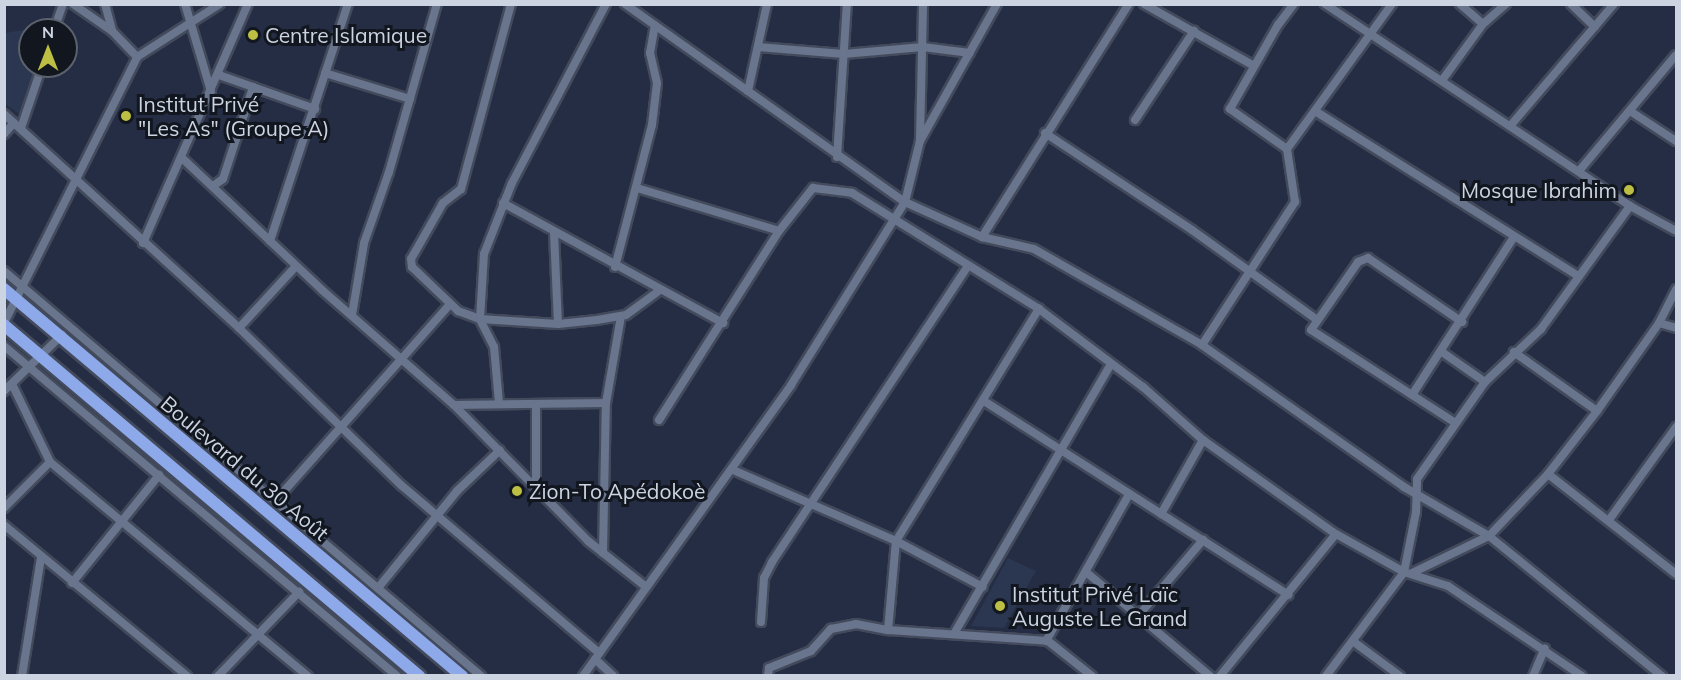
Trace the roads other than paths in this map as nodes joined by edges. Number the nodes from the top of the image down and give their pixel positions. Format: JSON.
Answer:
{"nodes":[{"id":1,"x":72,"y":4,"type":"edge"},
{"id":2,"x":105,"y":4,"type":"edge"},
{"id":3,"x":185,"y":4,"type":"edge"},
{"id":4,"x":220,"y":4,"type":"edge"},
{"id":5,"x":248,"y":4,"type":"edge"},
{"id":6,"x":348,"y":4,"type":"edge"},
{"id":7,"x":437,"y":4,"type":"edge"},
{"id":8,"x":511,"y":4,"type":"edge"},
{"id":9,"x":606,"y":4,"type":"edge"},
{"id":10,"x":625,"y":4,"type":"edge"},
{"id":11,"x":767,"y":4,"type":"edge"},
{"id":12,"x":847,"y":4,"type":"edge"},
{"id":13,"x":923,"y":4,"type":"edge"},
{"id":14,"x":997,"y":4,"type":"edge"},
{"id":15,"x":1129,"y":4,"type":"edge"},
{"id":16,"x":1144,"y":4,"type":"edge"},
{"id":17,"x":1294,"y":4,"type":"edge"},
{"id":18,"x":1325,"y":4,"type":"edge"},
{"id":19,"x":1392,"y":4,"type":"edge"},
{"id":20,"x":1460,"y":4,"type":"edge"},
{"id":21,"x":1506,"y":4,"type":"edge"},
{"id":22,"x":1571,"y":4,"type":"edge"},
{"id":23,"x":1614,"y":4,"type":"edge"},
{"id":24,"x":639,"y":8,"type":"edge"},
{"id":25,"x":190,"y":23,"type":"junction"},
{"id":26,"x":1483,"y":24,"type":"junction"},
{"id":27,"x":655,"y":25,"type":"junction"},
{"id":28,"x":1595,"y":27,"type":"junction"},
{"id":29,"x":112,"y":31,"type":"junction"},
{"id":30,"x":1194,"y":31,"type":"junction"},
{"id":31,"x":1371,"y":32,"type":"junction"},
{"id":32,"x":758,"y":47,"type":"junction"},
{"id":33,"x":923,"y":47,"type":"junction"},
{"id":34,"x":970,"y":53,"type":"junction"},
{"id":35,"x":844,"y":54,"type":"junction"},
{"id":36,"x":1677,"y":55,"type":"edge"},
{"id":37,"x":137,"y":57,"type":"junction"},
{"id":38,"x":1254,"y":66,"type":"junction"},
{"id":39,"x":326,"y":73,"type":"junction"},
{"id":40,"x":219,"y":75,"type":"junction"},
{"id":41,"x":37,"y":78,"type":"edge"},
{"id":42,"x":1443,"y":79,"type":"junction"},
{"id":43,"x":253,"y":87,"type":"junction"},
{"id":44,"x":211,"y":92,"type":"junction"},
{"id":45,"x":748,"y":92,"type":"junction"},
{"id":46,"x":410,"y":99,"type":"junction"},
{"id":47,"x":315,"y":108,"type":"junction"},
{"id":48,"x":1315,"y":111,"type":"junction"},
{"id":49,"x":1630,"y":111,"type":"junction"},
{"id":50,"x":4,"y":114,"type":"edge"},
{"id":51,"x":1135,"y":120,"type":"dead end"},
{"id":52,"x":17,"y":125,"type":"junction"},
{"id":53,"x":1511,"y":125,"type":"junction"},
{"id":54,"x":1045,"y":133,"type":"junction"},
{"id":55,"x":4,"y":134,"type":"edge"},
{"id":56,"x":920,"y":141,"type":"junction"},
{"id":57,"x":1677,"y":141,"type":"edge"},
{"id":58,"x":1287,"y":149,"type":"junction"},
{"id":59,"x":837,"y":157,"type":"junction"},
{"id":60,"x":182,"y":158,"type":"junction"},
{"id":61,"x":1579,"y":171,"type":"junction"},
{"id":62,"x":77,"y":183,"type":"junction"},
{"id":63,"x":213,"y":186,"type":"junction"},
{"id":64,"x":637,"y":188,"type":"junction"},
{"id":65,"x":905,"y":202,"type":"junction"},
{"id":66,"x":503,"y":203,"type":"junction"},
{"id":67,"x":1630,"y":206,"type":"junction"},
{"id":68,"x":893,"y":219,"type":"junction"},
{"id":69,"x":779,"y":231,"type":"junction"},
{"id":70,"x":1677,"y":231,"type":"edge"},
{"id":71,"x":554,"y":232,"type":"junction"},
{"id":72,"x":982,"y":237,"type":"junction"},
{"id":73,"x":1513,"y":238,"type":"junction"},
{"id":74,"x":270,"y":241,"type":"junction"},
{"id":75,"x":143,"y":243,"type":"junction"},
{"id":76,"x":296,"y":266,"type":"junction"},
{"id":77,"x":968,"y":266,"type":"junction"},
{"id":78,"x":615,"y":267,"type":"junction"},
{"id":79,"x":4,"y":271,"type":"edge"},
{"id":80,"x":1252,"y":272,"type":"junction"},
{"id":81,"x":1578,"y":276,"type":"junction"},
{"id":82,"x":23,"y":287,"type":"junction"},
{"id":83,"x":4,"y":289,"type":"edge"},
{"id":84,"x":1677,"y":289,"type":"edge"},
{"id":85,"x":660,"y":290,"type":"junction"},
{"id":86,"x":16,"y":298,"type":"junction"},
{"id":87,"x":450,"y":304,"type":"junction"},
{"id":88,"x":1038,"y":309,"type":"junction"},
{"id":89,"x":352,"y":315,"type":"junction"},
{"id":90,"x":621,"y":316,"type":"junction"},
{"id":91,"x":480,"y":319,"type":"junction"},
{"id":92,"x":1316,"y":319,"type":"junction"},
{"id":93,"x":1462,"y":322,"type":"junction"},
{"id":94,"x":1659,"y":322,"type":"junction"},
{"id":95,"x":723,"y":323,"type":"junction"},
{"id":96,"x":4,"y":324,"type":"edge"},
{"id":97,"x":65,"y":324,"type":"junction"},
{"id":98,"x":558,"y":324,"type":"junction"},
{"id":99,"x":239,"y":328,"type":"junction"},
{"id":100,"x":1677,"y":328,"type":"edge"},
{"id":101,"x":61,"y":338,"type":"junction"},
{"id":102,"x":1202,"y":345,"type":"junction"},
{"id":103,"x":4,"y":346,"type":"edge"},
{"id":104,"x":1442,"y":352,"type":"junction"},
{"id":105,"x":1514,"y":352,"type":"junction"},
{"id":106,"x":42,"y":356,"type":"junction"},
{"id":107,"x":398,"y":358,"type":"junction"},
{"id":108,"x":1111,"y":364,"type":"junction"},
{"id":109,"x":30,"y":368,"type":"junction"},
{"id":110,"x":1485,"y":382,"type":"junction"},
{"id":111,"x":12,"y":384,"type":"junction"},
{"id":112,"x":4,"y":391,"type":"edge"},
{"id":113,"x":1412,"y":395,"type":"junction"},
{"id":114,"x":984,"y":401,"type":"junction"},
{"id":115,"x":499,"y":403,"type":"junction"},
{"id":116,"x":606,"y":403,"type":"junction"},
{"id":117,"x":454,"y":405,"type":"junction"},
{"id":118,"x":536,"y":405,"type":"junction"},
{"id":119,"x":1597,"y":411,"type":"junction"},
{"id":120,"x":659,"y":420,"type":"dead end"},
{"id":121,"x":1454,"y":422,"type":"junction"},
{"id":122,"x":342,"y":427,"type":"junction"},
{"id":123,"x":1677,"y":427,"type":"edge"},
{"id":124,"x":1203,"y":441,"type":"junction"},
{"id":125,"x":500,"y":450,"type":"junction"},
{"id":126,"x":1062,"y":451,"type":"junction"},
{"id":127,"x":50,"y":462,"type":"junction"},
{"id":128,"x":733,"y":470,"type":"junction"},
{"id":129,"x":1548,"y":474,"type":"junction"},
{"id":130,"x":159,"y":475,"type":"junction"},
{"id":131,"x":536,"y":488,"type":"junction"},
{"id":132,"x":1129,"y":494,"type":"junction"},
{"id":133,"x":1418,"y":494,"type":"junction"},
{"id":134,"x":277,"y":499,"type":"junction"},
{"id":135,"x":809,"y":503,"type":"junction"},
{"id":136,"x":4,"y":508,"type":"edge"},
{"id":137,"x":1161,"y":514,"type":"junction"},
{"id":138,"x":437,"y":515,"type":"junction"},
{"id":139,"x":122,"y":519,"type":"junction"},
{"id":140,"x":1609,"y":520,"type":"junction"},
{"id":141,"x":4,"y":525,"type":"edge"},
{"id":142,"x":1336,"y":534,"type":"junction"},
{"id":143,"x":1489,"y":536,"type":"junction"},
{"id":144,"x":1203,"y":540,"type":"junction"},
{"id":145,"x":896,"y":541,"type":"junction"},
{"id":146,"x":603,"y":553,"type":"junction"},
{"id":147,"x":41,"y":557,"type":"junction"},
{"id":148,"x":1086,"y":572,"type":"junction"},
{"id":149,"x":1408,"y":573,"type":"junction"},
{"id":150,"x":1676,"y":573,"type":"edge"},
{"id":151,"x":72,"y":583,"type":"junction"},
{"id":152,"x":646,"y":587,"type":"junction"},
{"id":153,"x":983,"y":587,"type":"junction"},
{"id":154,"x":378,"y":588,"type":"junction"},
{"id":155,"x":299,"y":592,"type":"junction"},
{"id":156,"x":1289,"y":595,"type":"junction"},
{"id":157,"x":1139,"y":615,"type":"junction"},
{"id":158,"x":761,"y":622,"type":"dead end"},
{"id":159,"x":888,"y":630,"type":"junction"},
{"id":160,"x":955,"y":632,"type":"junction"},
{"id":161,"x":258,"y":633,"type":"junction"},
{"id":162,"x":1046,"y":641,"type":"junction"},
{"id":163,"x":1354,"y":642,"type":"junction"},
{"id":164,"x":1545,"y":648,"type":"junction"},
{"id":165,"x":597,"y":656,"type":"junction"},
{"id":166,"x":22,"y":675,"type":"edge"},
{"id":167,"x":187,"y":675,"type":"edge"},
{"id":168,"x":218,"y":675,"type":"edge"},
{"id":169,"x":308,"y":675,"type":"edge"},
{"id":170,"x":397,"y":675,"type":"edge"},
{"id":171,"x":419,"y":675,"type":"edge"},
{"id":172,"x":462,"y":675,"type":"edge"},
{"id":173,"x":481,"y":675,"type":"edge"},
{"id":174,"x":583,"y":675,"type":"edge"},
{"id":175,"x":613,"y":675,"type":"edge"},
{"id":176,"x":768,"y":675,"type":"edge"},
{"id":177,"x":1092,"y":675,"type":"edge"},
{"id":178,"x":1210,"y":675,"type":"edge"},
{"id":179,"x":1220,"y":675,"type":"edge"},
{"id":180,"x":1326,"y":675,"type":"edge"},
{"id":181,"x":1400,"y":675,"type":"edge"},
{"id":182,"x":1533,"y":675,"type":"edge"},
{"id":183,"x":1582,"y":675,"type":"edge"},
{"id":184,"x":1662,"y":675,"type":"edge"}],
"edges":[{"from":1,"to":29,"type":"street"},
{"from":2,"to":29,"type":"street"},
{"from":3,"to":25,"type":"street"},
{"from":4,"to":25,"type":"street"},
{"from":5,"to":40,"type":"street"},
{"from":6,"to":39,"type":"street"},
{"from":7,"to":46,"type":"street"},
{"from":8,"to":87,"type":"street"},
{"from":9,"to":66,"type":"street"},
{"from":10,"to":24,"type":"street"},
{"from":11,"to":32,"type":"street"},
{"from":12,"to":35,"type":"street"},
{"from":13,"to":33,"type":"street"},
{"from":14,"to":34,"type":"street"},
{"from":15,"to":54,"type":"street"},
{"from":16,"to":30,"type":"street"},
{"from":17,"to":38,"type":"street"},
{"from":18,"to":31,"type":"street"},
{"from":19,"to":31,"type":"street"},
{"from":20,"to":26,"type":"street"},
{"from":21,"to":26,"type":"street"},
{"from":22,"to":28,"type":"street"},
{"from":23,"to":28,"type":"street"},
{"from":24,"to":27,"type":"street"},
{"from":25,"to":37,"type":"street"},
{"from":25,"to":44,"type":"street"},
{"from":26,"to":42,"type":"street"},
{"from":27,"to":45,"type":"street"},
{"from":27,"to":64,"type":"street"},
{"from":28,"to":53,"type":"street"},
{"from":29,"to":37,"type":"street"},
{"from":30,"to":38,"type":"street"},
{"from":30,"to":51,"type":"street"},
{"from":31,"to":42,"type":"street"},
{"from":31,"to":48,"type":"street"},
{"from":32,"to":35,"type":"street"},
{"from":32,"to":45,"type":"street"},
{"from":33,"to":34,"type":"street"},
{"from":33,"to":35,"type":"street"},
{"from":33,"to":56,"type":"street"},
{"from":34,"to":56,"type":"street"},
{"from":35,"to":59,"type":"street"},
{"from":36,"to":49,"type":"street"},
{"from":37,"to":62,"type":"street"},
{"from":38,"to":58,"type":"street"},
{"from":39,"to":46,"type":"street"},
{"from":39,"to":47,"type":"street"},
{"from":40,"to":43,"type":"street"},
{"from":40,"to":44,"type":"street"},
{"from":41,"to":52,"type":"street"},
{"from":42,"to":53,"type":"street"},
{"from":43,"to":47,"type":"street"},
{"from":43,"to":63,"type":"street"},
{"from":44,"to":60,"type":"street"},
{"from":45,"to":59,"type":"street"},
{"from":46,"to":89,"type":"street"},
{"from":47,"to":74,"type":"street"},
{"from":48,"to":58,"type":"street"},
{"from":48,"to":73,"type":"street"},
{"from":49,"to":57,"type":"street"},
{"from":49,"to":61,"type":"street"},
{"from":50,"to":52,"type":"street"},
{"from":52,"to":55,"type":"street"},
{"from":52,"to":62,"type":"street"},
{"from":53,"to":61,"type":"street"},
{"from":54,"to":72,"type":"street"},
{"from":54,"to":80,"type":"street"},
{"from":56,"to":65,"type":"street"},
{"from":58,"to":80,"type":"street"},
{"from":59,"to":65,"type":"street"},
{"from":60,"to":63,"type":"street"},
{"from":60,"to":75,"type":"street"},
{"from":61,"to":67,"type":"street"},
{"from":62,"to":75,"type":"street"},
{"from":62,"to":82,"type":"street"},
{"from":63,"to":74,"type":"street"},
{"from":64,"to":69,"type":"street"},
{"from":64,"to":78,"type":"street"},
{"from":65,"to":68,"type":"street"},
{"from":65,"to":72,"type":"street"},
{"from":66,"to":71,"type":"street"},
{"from":66,"to":91,"type":"street"},
{"from":67,"to":70,"type":"street"},
{"from":67,"to":81,"type":"street"},
{"from":68,"to":69,"type":"street"},
{"from":68,"to":77,"type":"street"},
{"from":68,"to":128,"type":"street"},
{"from":69,"to":95,"type":"street"},
{"from":71,"to":78,"type":"street"},
{"from":71,"to":98,"type":"street"},
{"from":72,"to":102,"type":"street"},
{"from":73,"to":81,"type":"street"},
{"from":73,"to":93,"type":"street"},
{"from":74,"to":76,"type":"street"},
{"from":75,"to":99,"type":"street"},
{"from":76,"to":89,"type":"street"},
{"from":76,"to":99,"type":"street"},
{"from":77,"to":88,"type":"street"},
{"from":77,"to":135,"type":"street"},
{"from":78,"to":85,"type":"street"},
{"from":79,"to":82,"type":"street"},
{"from":80,"to":92,"type":"street"},
{"from":80,"to":102,"type":"street"},
{"from":81,"to":105,"type":"street"},
{"from":82,"to":86,"type":"street"},
{"from":82,"to":97,"type":"street"},
{"from":83,"to":86,"type":"highway","name":"Boulevard du 30 Août"},
{"from":84,"to":94,"type":"street"},
{"from":85,"to":90,"type":"street"},
{"from":85,"to":95,"type":"street"},
{"from":86,"to":96,"type":"street"},
{"from":86,"to":101,"type":"highway","name":"Boulevard du 30 Août"},
{"from":87,"to":91,"type":"street"},
{"from":87,"to":107,"type":"street"},
{"from":88,"to":108,"type":"street"},
{"from":88,"to":114,"type":"street"},
{"from":89,"to":107,"type":"street"},
{"from":90,"to":98,"type":"street"},
{"from":90,"to":116,"type":"street"},
{"from":91,"to":98,"type":"street"},
{"from":91,"to":115,"type":"street"},
{"from":92,"to":93,"type":"street"},
{"from":92,"to":113,"type":"street"},
{"from":93,"to":104,"type":"street"},
{"from":94,"to":100,"type":"street"},
{"from":94,"to":119,"type":"street"},
{"from":95,"to":120,"type":"street"},
{"from":96,"to":106,"type":"highway"},
{"from":97,"to":101,"type":"street"},
{"from":97,"to":134,"type":"street"},
{"from":99,"to":122,"type":"street"},
{"from":101,"to":106,"type":"street"},
{"from":101,"to":172,"type":"highway","name":"Boulevard du 30 Août"},
{"from":102,"to":133,"type":"street"},
{"from":103,"to":109,"type":"street"},
{"from":104,"to":110,"type":"street"},
{"from":104,"to":113,"type":"street"},
{"from":105,"to":110,"type":"street"},
{"from":105,"to":119,"type":"street"},
{"from":106,"to":109,"type":"street"},
{"from":106,"to":171,"type":"highway"},
{"from":107,"to":117,"type":"street"},
{"from":107,"to":122,"type":"street"},
{"from":108,"to":124,"type":"street"},
{"from":108,"to":126,"type":"street"},
{"from":109,"to":111,"type":"street"},
{"from":109,"to":130,"type":"street"},
{"from":110,"to":121,"type":"street"},
{"from":111,"to":112,"type":"street"},
{"from":111,"to":127,"type":"street"},
{"from":113,"to":121,"type":"street"},
{"from":114,"to":126,"type":"street"},
{"from":114,"to":145,"type":"street"},
{"from":115,"to":117,"type":"street"},
{"from":115,"to":118,"type":"street"},
{"from":116,"to":118,"type":"street"},
{"from":116,"to":146,"type":"street"},
{"from":117,"to":125,"type":"street"},
{"from":118,"to":131,"type":"street"},
{"from":119,"to":129,"type":"street"},
{"from":121,"to":133,"type":"street"},
{"from":122,"to":134,"type":"street"},
{"from":122,"to":138,"type":"street"},
{"from":123,"to":140,"type":"street"},
{"from":124,"to":137,"type":"street"},
{"from":124,"to":142,"type":"street"},
{"from":125,"to":131,"type":"street"},
{"from":125,"to":138,"type":"street"},
{"from":126,"to":132,"type":"street"},
{"from":126,"to":153,"type":"street"},
{"from":127,"to":136,"type":"street"},
{"from":127,"to":139,"type":"street"},
{"from":128,"to":135,"type":"street"},
{"from":128,"to":152,"type":"street"},
{"from":129,"to":140,"type":"street"},
{"from":129,"to":143,"type":"street"},
{"from":130,"to":139,"type":"street"},
{"from":130,"to":155,"type":"street"},
{"from":131,"to":146,"type":"street"},
{"from":132,"to":137,"type":"street"},
{"from":132,"to":148,"type":"street"},
{"from":133,"to":143,"type":"street"},
{"from":133,"to":149,"type":"street"},
{"from":134,"to":154,"type":"street"},
{"from":135,"to":145,"type":"street"},
{"from":135,"to":158,"type":"street"},
{"from":137,"to":144,"type":"street"},
{"from":138,"to":154,"type":"street"},
{"from":138,"to":165,"type":"street"},
{"from":139,"to":151,"type":"street"},
{"from":139,"to":161,"type":"street"},
{"from":140,"to":150,"type":"street"},
{"from":141,"to":147,"type":"street"},
{"from":142,"to":149,"type":"street"},
{"from":142,"to":156,"type":"street"},
{"from":143,"to":149,"type":"street"},
{"from":143,"to":184,"type":"street"},
{"from":144,"to":156,"type":"street"},
{"from":144,"to":157,"type":"street"},
{"from":145,"to":153,"type":"street"},
{"from":145,"to":159,"type":"street"},
{"from":146,"to":152,"type":"street"},
{"from":147,"to":151,"type":"street"},
{"from":147,"to":166,"type":"street"},
{"from":148,"to":157,"type":"street"},
{"from":148,"to":162,"type":"street"},
{"from":149,"to":163,"type":"street"},
{"from":149,"to":164,"type":"street"},
{"from":151,"to":167,"type":"street"},
{"from":152,"to":165,"type":"street"},
{"from":153,"to":160,"type":"street"},
{"from":154,"to":173,"type":"street"},
{"from":155,"to":161,"type":"street"},
{"from":155,"to":170,"type":"street"},
{"from":156,"to":179,"type":"street"},
{"from":157,"to":178,"type":"street"},
{"from":159,"to":160,"type":"street"},
{"from":159,"to":176,"type":"street"},
{"from":160,"to":162,"type":"street"},
{"from":161,"to":168,"type":"street"},
{"from":161,"to":169,"type":"street"},
{"from":162,"to":177,"type":"street"},
{"from":163,"to":180,"type":"street"},
{"from":163,"to":181,"type":"street"},
{"from":164,"to":182,"type":"street"},
{"from":164,"to":183,"type":"street"},
{"from":165,"to":174,"type":"street"},
{"from":165,"to":175,"type":"street"}]}
